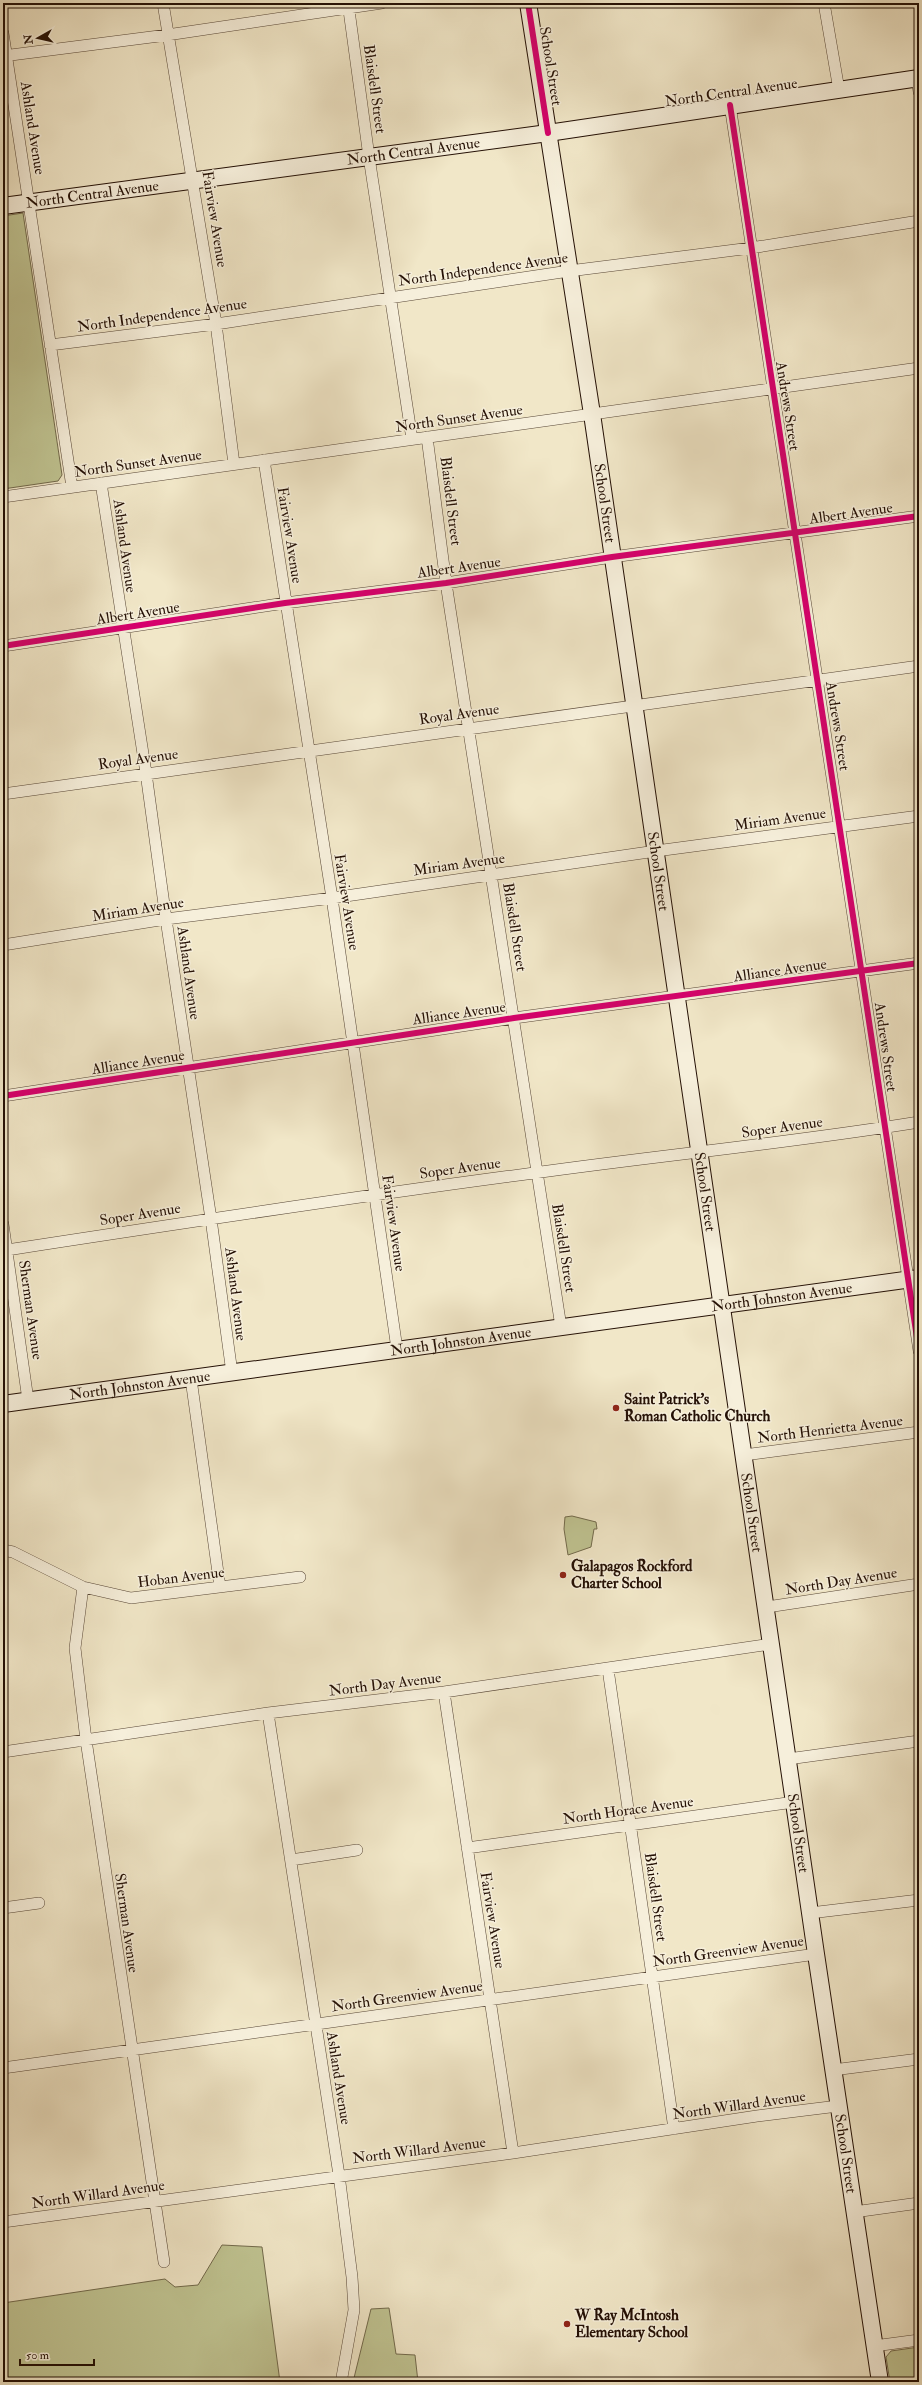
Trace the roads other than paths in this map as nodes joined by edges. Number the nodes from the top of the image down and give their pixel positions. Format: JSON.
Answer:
{"nodes":[{"id":1,"x":163,"y":3,"type":"edge"},
{"id":2,"x":382,"y":3,"type":"edge"},
{"id":3,"x":528,"y":3,"type":"edge"},
{"id":4,"x":824,"y":3,"type":"edge"},
{"id":5,"x":349,"y":5,"type":"edge"},
{"id":6,"x":3,"y":33,"type":"edge"},
{"id":7,"x":167,"y":35,"type":"junction"},
{"id":8,"x":5,"y":56,"type":"edge"},
{"id":9,"x":918,"y":83,"type":"edge"},
{"id":10,"x":839,"y":90,"type":"junction"},
{"id":11,"x":730,"y":105,"type":"junction"},
{"id":12,"x":548,"y":133,"type":"junction"},
{"id":13,"x":369,"y":157,"type":"junction"},
{"id":14,"x":194,"y":180,"type":"junction"},
{"id":15,"x":29,"y":202,"type":"junction"},
{"id":16,"x":3,"y":206,"type":"edge"},
{"id":17,"x":919,"y":221,"type":"edge"},
{"id":18,"x":751,"y":248,"type":"junction"},
{"id":19,"x":569,"y":271,"type":"junction"},
{"id":20,"x":392,"y":298,"type":"junction"},
{"id":21,"x":216,"y":324,"type":"junction"},
{"id":22,"x":50,"y":346,"type":"junction"},
{"id":23,"x":919,"y":368,"type":"edge"},
{"id":24,"x":772,"y":389,"type":"junction"},
{"id":25,"x":592,"y":414,"type":"junction"},
{"id":26,"x":427,"y":437,"type":"junction"},
{"id":27,"x":412,"y":439,"type":"junction"},
{"id":28,"x":264,"y":460,"type":"junction"},
{"id":29,"x":234,"y":464,"type":"junction"},
{"id":30,"x":101,"y":483,"type":"junction"},
{"id":31,"x":72,"y":487,"type":"junction"},
{"id":32,"x":3,"y":497,"type":"edge"},
{"id":33,"x":919,"y":516,"type":"edge"},
{"id":34,"x":794,"y":534,"type":"junction"},
{"id":35,"x":612,"y":557,"type":"junction"},
{"id":36,"x":446,"y":583,"type":"junction"},
{"id":37,"x":285,"y":603,"type":"junction"},
{"id":38,"x":122,"y":628,"type":"junction"},
{"id":39,"x":3,"y":646,"type":"edge"},
{"id":40,"x":919,"y":666,"type":"edge"},
{"id":41,"x":817,"y":680,"type":"junction"},
{"id":42,"x":634,"y":706,"type":"junction"},
{"id":43,"x":468,"y":728,"type":"junction"},
{"id":44,"x":308,"y":750,"type":"junction"},
{"id":45,"x":146,"y":773,"type":"junction"},
{"id":46,"x":3,"y":794,"type":"edge"},
{"id":47,"x":919,"y":816,"type":"edge"},
{"id":48,"x":841,"y":826,"type":"junction"},
{"id":49,"x":656,"y":851,"type":"junction"},
{"id":50,"x":491,"y":874,"type":"junction"},
{"id":51,"x":332,"y":898,"type":"junction"},
{"id":52,"x":166,"y":919,"type":"junction"},
{"id":53,"x":3,"y":945,"type":"edge"},
{"id":54,"x":919,"y":963,"type":"edge"},
{"id":55,"x":862,"y":972,"type":"junction"},
{"id":56,"x":676,"y":997,"type":"junction"},
{"id":57,"x":514,"y":1018,"type":"junction"},
{"id":58,"x":353,"y":1042,"type":"junction"},
{"id":59,"x":188,"y":1067,"type":"junction"},
{"id":60,"x":3,"y":1096,"type":"edge"},
{"id":61,"x":919,"y":1122,"type":"edge"},
{"id":62,"x":884,"y":1128,"type":"junction"},
{"id":63,"x":700,"y":1153,"type":"junction"},
{"id":64,"x":536,"y":1172,"type":"junction"},
{"id":65,"x":375,"y":1194,"type":"junction"},
{"id":66,"x":211,"y":1219,"type":"junction"},
{"id":67,"x":3,"y":1224,"type":"edge"},
{"id":68,"x":7,"y":1250,"type":"junction"},
{"id":69,"x":914,"y":1279,"type":"edge"},
{"id":70,"x":722,"y":1305,"type":"junction"},
{"id":71,"x":561,"y":1327,"type":"junction"},
{"id":72,"x":397,"y":1349,"type":"junction"},
{"id":73,"x":919,"y":1352,"type":"edge"},
{"id":74,"x":232,"y":1373,"type":"junction"},
{"id":75,"x":190,"y":1379,"type":"junction"},
{"id":76,"x":28,"y":1400,"type":"junction"},
{"id":77,"x":3,"y":1404,"type":"edge"},
{"id":78,"x":919,"y":1432,"type":"edge"},
{"id":79,"x":744,"y":1455,"type":"junction"},
{"id":80,"x":3,"y":1550,"type":"edge"},
{"id":81,"x":300,"y":1578,"type":"dead end"},
{"id":82,"x":919,"y":1584,"type":"edge"},
{"id":83,"x":83,"y":1587,"type":"junction"},
{"id":84,"x":220,"y":1587,"type":"junction"},
{"id":85,"x":767,"y":1607,"type":"junction"},
{"id":86,"x":771,"y":1644,"type":"junction"},
{"id":87,"x":608,"y":1669,"type":"junction"},
{"id":88,"x":444,"y":1692,"type":"junction"},
{"id":89,"x":268,"y":1713,"type":"junction"},
{"id":90,"x":86,"y":1740,"type":"junction"},
{"id":91,"x":919,"y":1741,"type":"edge"},
{"id":92,"x":3,"y":1752,"type":"edge"},
{"id":93,"x":788,"y":1759,"type":"junction"},
{"id":94,"x":794,"y":1802,"type":"junction"},
{"id":95,"x":631,"y":1825,"type":"junction"},
{"id":96,"x":467,"y":1848,"type":"junction"},
{"id":97,"x":357,"y":1850,"type":"dead end"},
{"id":98,"x":291,"y":1860,"type":"junction"},
{"id":99,"x":919,"y":1900,"type":"edge"},
{"id":100,"x":39,"y":1902,"type":"dead end"},
{"id":101,"x":3,"y":1908,"type":"edge"},
{"id":102,"x":810,"y":1913,"type":"junction"},
{"id":103,"x":816,"y":1954,"type":"junction"},
{"id":104,"x":653,"y":1977,"type":"junction"},
{"id":105,"x":490,"y":2000,"type":"junction"},
{"id":106,"x":316,"y":2024,"type":"junction"},
{"id":107,"x":131,"y":2049,"type":"junction"},
{"id":108,"x":919,"y":2059,"type":"edge"},
{"id":109,"x":3,"y":2068,"type":"edge"},
{"id":110,"x":833,"y":2070,"type":"junction"},
{"id":111,"x":838,"y":2106,"type":"junction"},
{"id":112,"x":674,"y":2129,"type":"junction"},
{"id":113,"x":513,"y":2153,"type":"junction"},
{"id":114,"x":339,"y":2175,"type":"junction"},
{"id":115,"x":155,"y":2201,"type":"junction"},
{"id":116,"x":919,"y":2203,"type":"edge"},
{"id":117,"x":854,"y":2212,"type":"junction"},
{"id":118,"x":3,"y":2222,"type":"edge"},
{"id":119,"x":164,"y":2262,"type":"dead end"},
{"id":120,"x":919,"y":2340,"type":"edge"},
{"id":121,"x":874,"y":2346,"type":"junction"},
{"id":122,"x":342,"y":2377,"type":"dead end"},
{"id":123,"x":880,"y":2382,"type":"edge"}],
"edges":[{"from":1,"to":7,"type":"street","name":"Fairview Avenue"},
{"from":2,"to":5,"type":"street"},
{"from":3,"to":12,"type":"main road","name":"School Street"},
{"from":4,"to":10,"type":"street"},
{"from":5,"to":7,"type":"street"},
{"from":5,"to":13,"type":"street","name":"Blaisdell Street"},
{"from":6,"to":8,"type":"street","name":"Ashland Avenue"},
{"from":7,"to":8,"type":"street"},
{"from":7,"to":14,"type":"street","name":"Fairview Avenue"},
{"from":8,"to":15,"type":"street","name":"Ashland Avenue"},
{"from":9,"to":10,"type":"main road","name":"North Central Avenue"},
{"from":10,"to":11,"type":"main road","name":"North Central Avenue"},
{"from":11,"to":12,"type":"main road","name":"North Central Avenue"},
{"from":11,"to":18,"type":"street","name":"Andrews Street"},
{"from":12,"to":13,"type":"main road","name":"North Central Avenue"},
{"from":12,"to":19,"type":"main road","name":"School Street"},
{"from":13,"to":14,"type":"main road","name":"North Central Avenue"},
{"from":13,"to":20,"type":"street","name":"Blaisdell Street"},
{"from":14,"to":15,"type":"main road","name":"North Central Avenue"},
{"from":14,"to":21,"type":"street","name":"Fairview Avenue"},
{"from":15,"to":16,"type":"main road","name":"North Central Avenue"},
{"from":15,"to":22,"type":"street","name":"Ashland Avenue"},
{"from":17,"to":18,"type":"street","name":"North Independence Avenue"},
{"from":18,"to":19,"type":"street","name":"North Independence Avenue"},
{"from":18,"to":24,"type":"street","name":"Andrews Street"},
{"from":19,"to":20,"type":"street","name":"North Independence Avenue"},
{"from":19,"to":25,"type":"main road","name":"School Street"},
{"from":20,"to":21,"type":"street","name":"North Independence Avenue"},
{"from":20,"to":27,"type":"street","name":"Blaisdell Street"},
{"from":21,"to":22,"type":"street","name":"North Independence Avenue"},
{"from":21,"to":29,"type":"street","name":"Fairview Avenue"},
{"from":22,"to":31,"type":"street","name":"Ashland Avenue"},
{"from":23,"to":24,"type":"street","name":"North Sunset Avenue"},
{"from":24,"to":25,"type":"street","name":"North Sunset Avenue"},
{"from":24,"to":34,"type":"street","name":"Andrews Street"},
{"from":25,"to":26,"type":"street","name":"North Sunset Avenue"},
{"from":25,"to":35,"type":"main road","name":"School Street"},
{"from":26,"to":27,"type":"street","name":"North Sunset Avenue"},
{"from":26,"to":36,"type":"street","name":"Blaisdell Street"},
{"from":27,"to":28,"type":"street","name":"North Sunset Avenue"},
{"from":28,"to":29,"type":"street","name":"North Sunset Avenue"},
{"from":28,"to":37,"type":"street","name":"Fairview Avenue"},
{"from":29,"to":30,"type":"street","name":"North Sunset Avenue"},
{"from":30,"to":31,"type":"street","name":"North Sunset Avenue"},
{"from":30,"to":38,"type":"street","name":"Ashland Avenue"},
{"from":31,"to":32,"type":"street","name":"North Sunset Avenue"},
{"from":33,"to":34,"type":"street","name":"Albert Avenue"},
{"from":34,"to":35,"type":"street","name":"Albert Avenue"},
{"from":34,"to":41,"type":"street","name":"Andrews Street"},
{"from":35,"to":36,"type":"street","name":"Albert Avenue"},
{"from":35,"to":42,"type":"main road","name":"School Street"},
{"from":36,"to":37,"type":"street","name":"Albert Avenue"},
{"from":36,"to":43,"type":"street","name":"Blaisdell Street"},
{"from":37,"to":38,"type":"street","name":"Albert Avenue"},
{"from":37,"to":44,"type":"street","name":"Fairview Avenue"},
{"from":38,"to":39,"type":"street","name":"Albert Avenue"},
{"from":38,"to":45,"type":"street","name":"Ashland Avenue"},
{"from":40,"to":41,"type":"street","name":"Royal Avenue"},
{"from":41,"to":42,"type":"street","name":"Royal Avenue"},
{"from":41,"to":48,"type":"street","name":"Andrews Street"},
{"from":42,"to":43,"type":"street","name":"Royal Avenue"},
{"from":42,"to":49,"type":"main road","name":"School Street"},
{"from":43,"to":44,"type":"street","name":"Royal Avenue"},
{"from":43,"to":50,"type":"street","name":"Blaisdell Street"},
{"from":44,"to":45,"type":"street","name":"Royal Avenue"},
{"from":44,"to":51,"type":"street","name":"Fairview Avenue"},
{"from":45,"to":46,"type":"street","name":"Royal Avenue"},
{"from":45,"to":52,"type":"street","name":"Ashland Avenue"},
{"from":47,"to":48,"type":"street","name":"Miriam Avenue"},
{"from":48,"to":49,"type":"street","name":"Miriam Avenue"},
{"from":48,"to":55,"type":"street","name":"Andrews Street"},
{"from":49,"to":50,"type":"street","name":"Miriam Avenue"},
{"from":49,"to":56,"type":"main road","name":"School Street"},
{"from":50,"to":51,"type":"street","name":"Miriam Avenue"},
{"from":50,"to":57,"type":"street","name":"Blaisdell Street"},
{"from":51,"to":52,"type":"street","name":"Miriam Avenue"},
{"from":51,"to":58,"type":"street","name":"Fairview Avenue"},
{"from":52,"to":53,"type":"street","name":"Miriam Avenue"},
{"from":52,"to":59,"type":"street","name":"Ashland Avenue"},
{"from":54,"to":55,"type":"street","name":"Alliance Avenue"},
{"from":55,"to":56,"type":"street","name":"Alliance Avenue"},
{"from":55,"to":62,"type":"street","name":"Andrews Street"},
{"from":56,"to":57,"type":"street","name":"Alliance Avenue"},
{"from":56,"to":63,"type":"main road","name":"School Street"},
{"from":57,"to":58,"type":"street","name":"Alliance Avenue"},
{"from":57,"to":64,"type":"street","name":"Blaisdell Street"},
{"from":58,"to":59,"type":"street","name":"Alliance Avenue"},
{"from":58,"to":65,"type":"street","name":"Fairview Avenue"},
{"from":59,"to":60,"type":"street","name":"Alliance Avenue"},
{"from":59,"to":66,"type":"street","name":"Ashland Avenue"},
{"from":61,"to":62,"type":"street","name":"Soper Avenue"},
{"from":62,"to":63,"type":"street","name":"Soper Avenue"},
{"from":62,"to":69,"type":"street","name":"Andrews Street"},
{"from":63,"to":64,"type":"street","name":"Soper Avenue"},
{"from":63,"to":70,"type":"main road","name":"School Street"},
{"from":64,"to":65,"type":"street","name":"Soper Avenue"},
{"from":64,"to":71,"type":"street","name":"Blaisdell Street"},
{"from":65,"to":66,"type":"street","name":"Soper Avenue"},
{"from":65,"to":72,"type":"street","name":"Fairview Avenue"},
{"from":66,"to":68,"type":"street","name":"Soper Avenue"},
{"from":66,"to":74,"type":"street","name":"Ashland Avenue"},
{"from":67,"to":68,"type":"street","name":"Sherman Avenue"},
{"from":68,"to":76,"type":"street","name":"Sherman Avenue"},
{"from":69,"to":70,"type":"main road","name":"North Johnston Avenue"},
{"from":69,"to":73,"type":"street","name":"Andrews Street"},
{"from":70,"to":71,"type":"main road","name":"North Johnston Avenue"},
{"from":70,"to":79,"type":"main road","name":"School Street"},
{"from":71,"to":72,"type":"main road","name":"North Johnston Avenue"},
{"from":72,"to":74,"type":"main road","name":"North Johnston Avenue"},
{"from":74,"to":75,"type":"main road","name":"North Johnston Avenue"},
{"from":75,"to":76,"type":"main road","name":"North Johnston Avenue"},
{"from":75,"to":84,"type":"street"},
{"from":76,"to":77,"type":"main road","name":"North Johnston Avenue"},
{"from":78,"to":79,"type":"street","name":"North Henrietta Avenue"},
{"from":79,"to":85,"type":"main road","name":"School Street"},
{"from":80,"to":83,"type":"street","name":"Hoban Avenue"},
{"from":81,"to":84,"type":"street","name":"Hoban Avenue"},
{"from":82,"to":85,"type":"street","name":"North Day Avenue"},
{"from":83,"to":84,"type":"street","name":"Hoban Avenue"},
{"from":83,"to":90,"type":"street","name":"Sherman Avenue"},
{"from":85,"to":86,"type":"main road","name":"School Street"},
{"from":86,"to":87,"type":"street","name":"North Day Avenue"},
{"from":86,"to":93,"type":"main road","name":"School Street"},
{"from":87,"to":88,"type":"street","name":"North Day Avenue"},
{"from":87,"to":95,"type":"street","name":"Blaisdell Street"},
{"from":88,"to":89,"type":"street","name":"North Day Avenue"},
{"from":88,"to":96,"type":"street","name":"Fairview Avenue"},
{"from":89,"to":90,"type":"street","name":"North Day Avenue"},
{"from":89,"to":98,"type":"street","name":"Ashland Avenue"},
{"from":90,"to":92,"type":"street","name":"North Day Avenue"},
{"from":90,"to":107,"type":"street","name":"Sherman Avenue"},
{"from":91,"to":93,"type":"street"},
{"from":93,"to":94,"type":"main road","name":"School Street"},
{"from":94,"to":95,"type":"street","name":"North Horace Avenue"},
{"from":94,"to":102,"type":"main road","name":"School Street"},
{"from":95,"to":96,"type":"street","name":"North Horace Avenue"},
{"from":95,"to":104,"type":"street","name":"Blaisdell Street"},
{"from":96,"to":105,"type":"street","name":"Fairview Avenue"},
{"from":97,"to":98,"type":"street"},
{"from":98,"to":106,"type":"street","name":"Ashland Avenue"},
{"from":99,"to":102,"type":"street"},
{"from":100,"to":101,"type":"street"},
{"from":102,"to":103,"type":"main road","name":"School Street"},
{"from":103,"to":104,"type":"street","name":"North Greenview Avenue"},
{"from":103,"to":110,"type":"main road","name":"School Street"},
{"from":104,"to":105,"type":"street","name":"North Greenview Avenue"},
{"from":104,"to":112,"type":"street","name":"Blaisdell Street"},
{"from":105,"to":106,"type":"street","name":"North Greenview Avenue"},
{"from":105,"to":113,"type":"street","name":"Fairview Avenue"},
{"from":106,"to":107,"type":"street","name":"North Greenview Avenue"},
{"from":106,"to":114,"type":"street","name":"Ashland Avenue"},
{"from":107,"to":109,"type":"street","name":"North Greenview Avenue"},
{"from":107,"to":115,"type":"street","name":"Sherman Avenue"},
{"from":108,"to":110,"type":"street"},
{"from":110,"to":111,"type":"main road","name":"School Street"},
{"from":111,"to":112,"type":"street","name":"North Willard Avenue"},
{"from":111,"to":117,"type":"main road","name":"School Street"},
{"from":112,"to":113,"type":"street","name":"North Willard Avenue"},
{"from":113,"to":114,"type":"street","name":"North Willard Avenue"},
{"from":114,"to":115,"type":"street","name":"North Willard Avenue"},
{"from":114,"to":122,"type":"street","name":"Ashland Avenue"},
{"from":115,"to":118,"type":"street","name":"North Willard Avenue"},
{"from":115,"to":119,"type":"street","name":"Sherman Avenue"},
{"from":116,"to":117,"type":"street"},
{"from":117,"to":121,"type":"main road","name":"School Street"},
{"from":120,"to":121,"type":"street"},
{"from":121,"to":123,"type":"main road","name":"School Street"}]}
